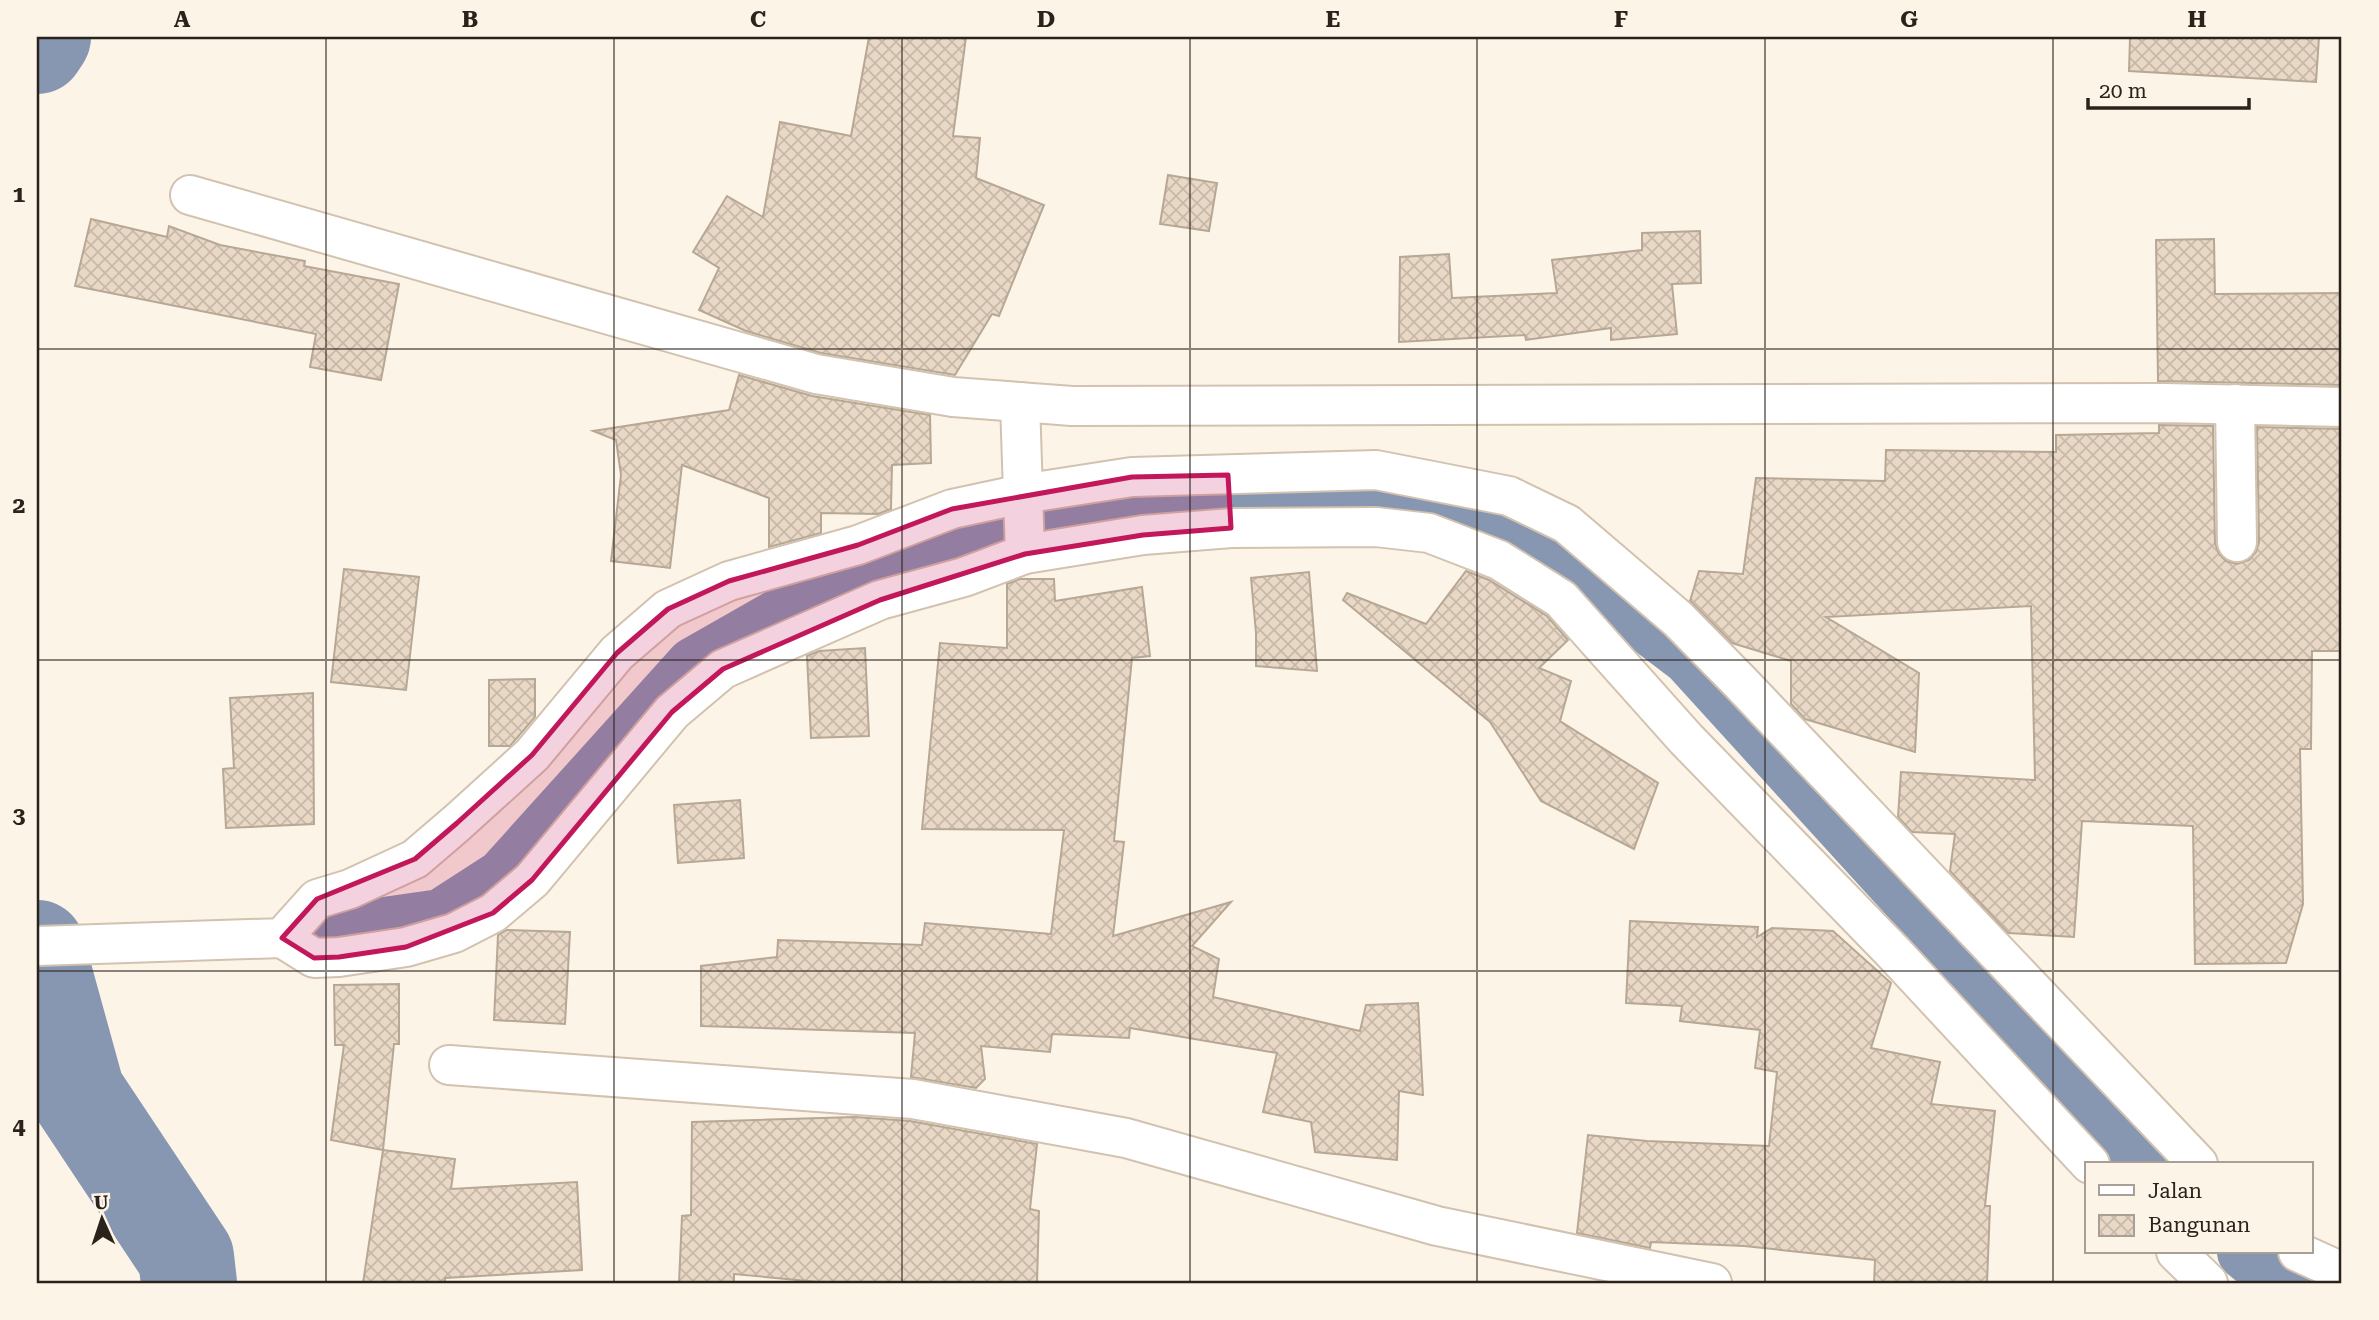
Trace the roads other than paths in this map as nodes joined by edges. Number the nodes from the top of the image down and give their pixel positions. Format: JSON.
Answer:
{"nodes":[{"id":1,"x":190,"y":195,"type":"dead end"},
{"id":2,"x":1020,"y":402,"type":"junction"},
{"id":3,"x":2235,"y":404,"type":"junction"},
{"id":4,"x":2342,"y":407,"type":"edge"},
{"id":5,"x":1230,"y":501,"type":"junction"},
{"id":6,"x":1023,"y":523,"type":"junction"},
{"id":7,"x":2237,"y":542,"type":"dead end"},
{"id":8,"x":273,"y":938,"type":"junction"},
{"id":9,"x":37,"y":946,"type":"edge"},
{"id":10,"x":449,"y":1065,"type":"dead end"},
{"id":11,"x":2088,"y":1162,"type":"edge"},
{"id":12,"x":2196,"y":1162,"type":"edge"},
{"id":13,"x":2178,"y":1254,"type":"edge"},
{"id":14,"x":2302,"y":1254,"type":"edge"},
{"id":15,"x":2342,"y":1272,"type":"edge"},
{"id":16,"x":1712,"y":1283,"type":"edge"},
{"id":17,"x":2208,"y":1283,"type":"edge"}],
"edges":[{"from":1,"to":2,"type":"street"},
{"from":2,"to":3,"type":"street"},
{"from":2,"to":6,"type":"street"},
{"from":3,"to":4,"type":"street"},
{"from":3,"to":7,"type":"street"},
{"from":5,"to":6,"type":"street"},
{"from":5,"to":6,"type":"street"},
{"from":5,"to":11,"type":"street"},
{"from":5,"to":12,"type":"street"},
{"from":6,"to":8,"type":"street"},
{"from":6,"to":8,"type":"street"},
{"from":8,"to":9,"type":"street"},
{"from":10,"to":16,"type":"street"},
{"from":13,"to":17,"type":"street"},
{"from":14,"to":15,"type":"street"}]}
